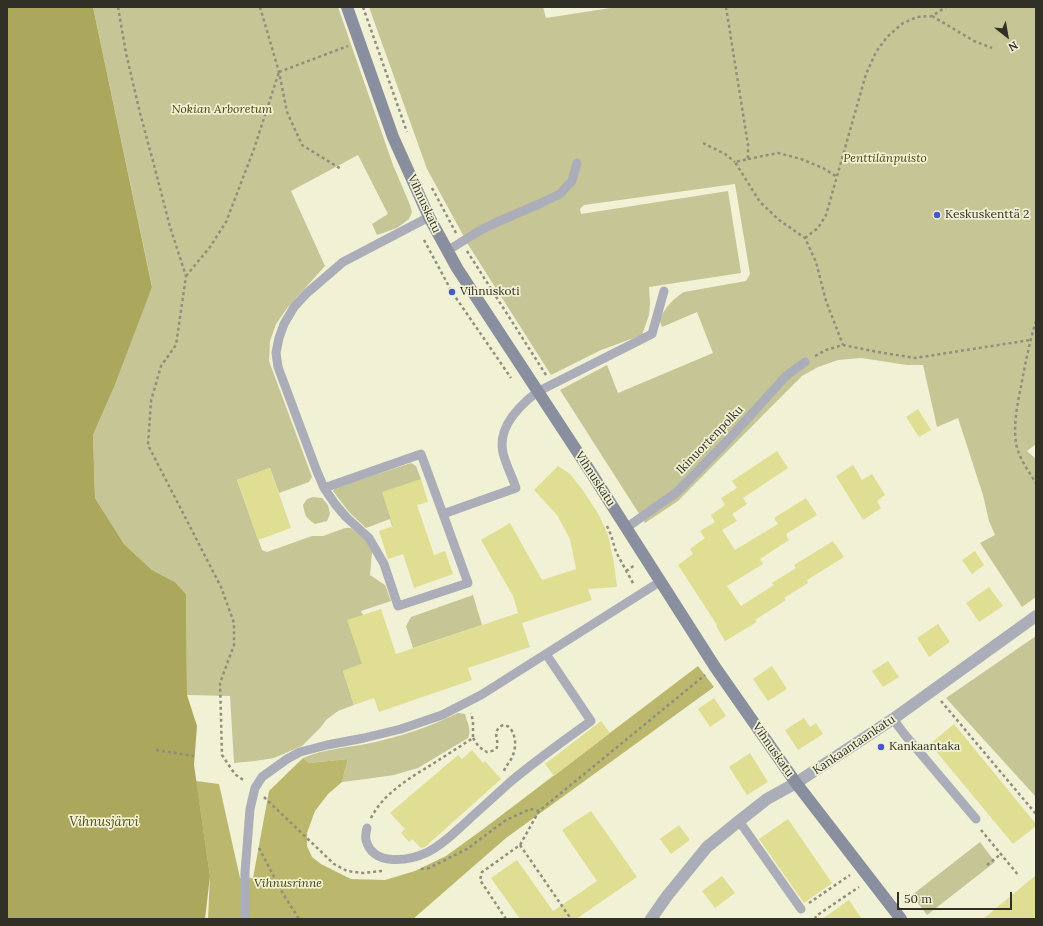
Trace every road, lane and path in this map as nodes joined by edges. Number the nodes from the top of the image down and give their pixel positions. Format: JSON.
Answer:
{"nodes":[{"id":1,"x":118,"y":7,"type":"edge"},
{"id":2,"x":260,"y":7,"type":"edge"},
{"id":3,"x":347,"y":7,"type":"edge"},
{"id":4,"x":363,"y":7,"type":"edge"},
{"id":5,"x":726,"y":7,"type":"edge"},
{"id":6,"x":946,"y":7,"type":"edge"},
{"id":7,"x":932,"y":16,"type":"junction"},
{"id":8,"x":374,"y":37,"type":"junction"},
{"id":9,"x":359,"y":41,"type":"junction"},
{"id":10,"x":992,"y":48,"type":"dead end"},
{"id":11,"x":279,"y":72,"type":"junction"},
{"id":12,"x":407,"y":132,"type":"dead end"},
{"id":13,"x":703,"y":143,"type":"dead end"},
{"id":14,"x":748,"y":159,"type":"junction"},
{"id":15,"x":735,"y":162,"type":"junction"},
{"id":16,"x":577,"y":163,"type":"dead end"},
{"id":17,"x":341,"y":169,"type":"dead end"},
{"id":18,"x":837,"y":177,"type":"junction"},
{"id":19,"x":432,"y":187,"type":"dead end"},
{"id":20,"x":429,"y":218,"type":"junction"},
{"id":21,"x":805,"y":238,"type":"junction"},
{"id":22,"x":462,"y":242,"type":"junction"},
{"id":23,"x":447,"y":251,"type":"junction"},
{"id":24,"x":186,"y":276,"type":"junction"},
{"id":25,"x":664,"y":291,"type":"dead end"},
{"id":26,"x":1036,"y":321,"type":"edge"},
{"id":27,"x":1030,"y":340,"type":"junction"},
{"id":28,"x":843,"y":345,"type":"junction"},
{"id":29,"x":805,"y":362,"type":"joint"},
{"id":30,"x":551,"y":384,"type":"junction"},
{"id":31,"x":538,"y":392,"type":"junction"},
{"id":32,"x":1036,"y":483,"type":"edge"},
{"id":33,"x":324,"y":488,"type":"junction"},
{"id":34,"x":443,"y":514,"type":"junction"},
{"id":35,"x":626,"y":528,"type":"junction"},
{"id":36,"x":661,"y":581,"type":"junction"},
{"id":37,"x":1036,"y":616,"type":"edge"},
{"id":38,"x":546,"y":654,"type":"junction"},
{"id":39,"x":715,"y":667,"type":"junction"},
{"id":40,"x":938,"y":698,"type":"dead end"},
{"id":41,"x":468,"y":703,"type":"junction"},
{"id":42,"x":893,"y":719,"type":"junction"},
{"id":43,"x":473,"y":738,"type":"junction"},
{"id":44,"x":156,"y":750,"type":"dead end"},
{"id":45,"x":194,"y":756,"type":"dead end"},
{"id":46,"x":510,"y":783,"type":"junction"},
{"id":47,"x":796,"y":783,"type":"junction"},
{"id":48,"x":255,"y":788,"type":"junction"},
{"id":49,"x":1036,"y":814,"type":"edge"},
{"id":50,"x":976,"y":819,"type":"joint"},
{"id":51,"x":739,"y":821,"type":"junction"},
{"id":52,"x":367,"y":828,"type":"joint"},
{"id":53,"x":248,"y":831,"type":"junction"},
{"id":54,"x":520,"y":845,"type":"junction"},
{"id":55,"x":1001,"y":854,"type":"junction"},
{"id":56,"x":330,"y":859,"type":"dead end"},
{"id":57,"x":987,"y":865,"type":"dead end"},
{"id":58,"x":850,"y":874,"type":"dead end"},
{"id":59,"x":1019,"y":876,"type":"dead end"},
{"id":60,"x":859,"y":886,"type":"dead end"},
{"id":61,"x":801,"y":909,"type":"joint"},
{"id":62,"x":245,"y":919,"type":"edge"},
{"id":63,"x":299,"y":919,"type":"edge"},
{"id":64,"x":506,"y":919,"type":"edge"},
{"id":65,"x":571,"y":919,"type":"edge"},
{"id":66,"x":651,"y":919,"type":"edge"},
{"id":67,"x":815,"y":919,"type":"edge"},
{"id":68,"x":901,"y":919,"type":"edge"}],
"edges":[{"from":1,"to":24,"type":"path"},
{"from":2,"to":11,"type":"path"},
{"from":3,"to":9,"type":"street","name":"Vihnuskatu"},
{"from":4,"to":8,"type":"path"},
{"from":5,"to":14,"type":"path"},
{"from":6,"to":7,"type":"path"},
{"from":7,"to":10,"type":"path"},
{"from":7,"to":18,"type":"path"},
{"from":8,"to":9,"type":"path"},
{"from":8,"to":12,"type":"path"},
{"from":9,"to":11,"type":"path"},
{"from":9,"to":20,"type":"street","name":"Vihnuskatu"},
{"from":11,"to":17,"type":"path"},
{"from":11,"to":24,"type":"path"},
{"from":13,"to":15,"type":"path"},
{"from":14,"to":15,"type":"path"},
{"from":14,"to":18,"type":"path"},
{"from":15,"to":21,"type":"path"},
{"from":16,"to":22,"type":"lane"},
{"from":18,"to":21,"type":"path"},
{"from":19,"to":22,"type":"path"},
{"from":20,"to":23,"type":"street","name":"Vihnuskatu"},
{"from":20,"to":33,"type":"lane"},
{"from":21,"to":28,"type":"path"},
{"from":22,"to":23,"type":"lane"},
{"from":22,"to":30,"type":"path"},
{"from":23,"to":31,"type":"street","name":"Vihnuskatu"},
{"from":24,"to":48,"type":"path"},
{"from":25,"to":30,"type":"lane"},
{"from":26,"to":27,"type":"path"},
{"from":27,"to":28,"type":"path"},
{"from":27,"to":32,"type":"path"},
{"from":28,"to":29,"type":"path"},
{"from":29,"to":35,"type":"lane","name":"Ikinuortenpolku"},
{"from":30,"to":31,"type":"lane"},
{"from":31,"to":34,"type":"lane"},
{"from":31,"to":35,"type":"street","name":"Vihnuskatu"},
{"from":33,"to":34,"type":"lane"},
{"from":33,"to":34,"type":"lane"},
{"from":35,"to":36,"type":"street","name":"Vihnuskatu"},
{"from":36,"to":38,"type":"lane"},
{"from":36,"to":39,"type":"street","name":"Vihnuskatu"},
{"from":37,"to":42,"type":"street","name":"Kankaantaankatu"},
{"from":38,"to":41,"type":"lane"},
{"from":38,"to":46,"type":"lane"},
{"from":39,"to":47,"type":"street","name":"Vihnuskatu"},
{"from":39,"to":54,"type":"path"},
{"from":40,"to":49,"type":"path"},
{"from":41,"to":43,"type":"path"},
{"from":41,"to":48,"type":"lane"},
{"from":42,"to":47,"type":"street","name":"Kankaantaankatu"},
{"from":42,"to":50,"type":"lane"},
{"from":43,"to":46,"type":"path"},
{"from":43,"to":52,"type":"path"},
{"from":44,"to":45,"type":"path"},
{"from":46,"to":52,"type":"lane"},
{"from":47,"to":51,"type":"street","name":"Kankaantaankatu"},
{"from":47,"to":68,"type":"street","name":"Vihnuskatu"},
{"from":48,"to":53,"type":"lane"},
{"from":48,"to":56,"type":"path"},
{"from":50,"to":55,"type":"path"},
{"from":51,"to":61,"type":"lane"},
{"from":51,"to":66,"type":"street","name":"Kankaantaankatu"},
{"from":53,"to":62,"type":"lane"},
{"from":53,"to":63,"type":"path"},
{"from":54,"to":64,"type":"path"},
{"from":54,"to":65,"type":"path"},
{"from":55,"to":57,"type":"path"},
{"from":55,"to":59,"type":"path"},
{"from":58,"to":61,"type":"path"},
{"from":60,"to":67,"type":"path"}]}
